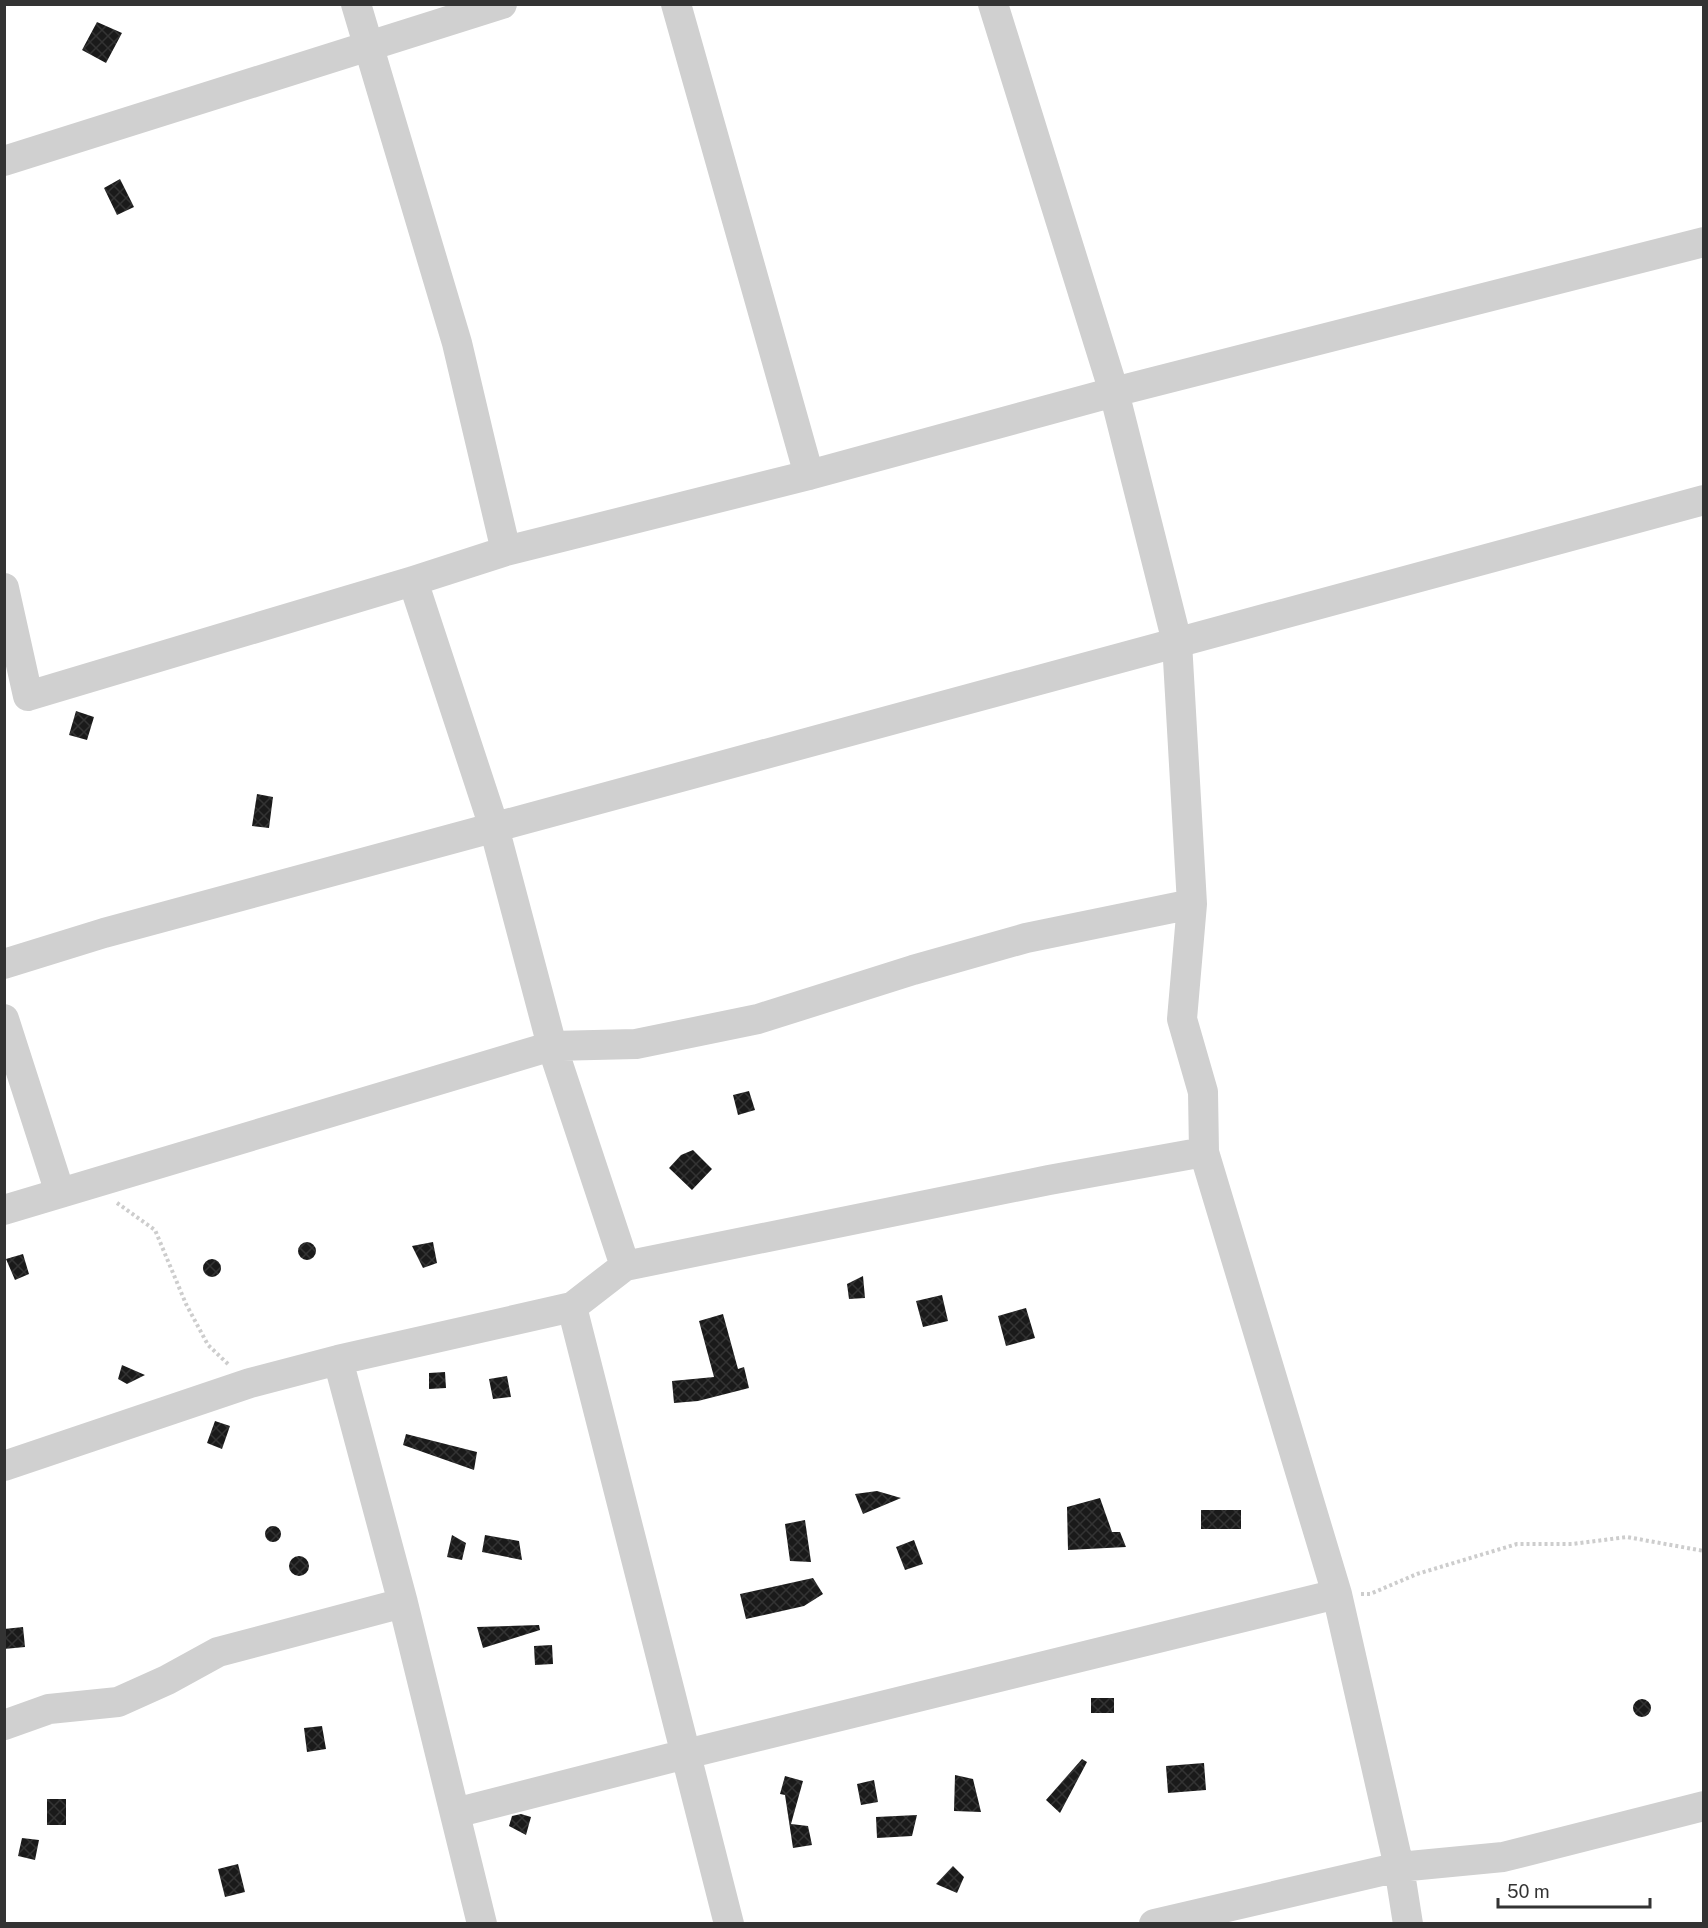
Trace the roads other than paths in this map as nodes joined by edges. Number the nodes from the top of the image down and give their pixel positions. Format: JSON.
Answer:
{"nodes":[{"id":1,"x":356,"y":4,"type":"edge"},
{"id":2,"x":502,"y":4,"type":"edge"},
{"id":3,"x":676,"y":4,"type":"edge"},
{"id":4,"x":993,"y":4,"type":"edge"},
{"id":5,"x":369,"y":47,"type":"junction"},
{"id":6,"x":4,"y":161,"type":"edge"},
{"id":7,"x":1704,"y":242,"type":"edge"},
{"id":8,"x":1114,"y":392,"type":"junction"},
{"id":9,"x":809,"y":475,"type":"junction"},
{"id":10,"x":1704,"y":500,"type":"edge"},
{"id":11,"x":506,"y":551,"type":"junction"},
{"id":12,"x":413,"y":582,"type":"junction"},
{"id":13,"x":4,"y":588,"type":"edge"},
{"id":14,"x":1177,"y":642,"type":"junction"},
{"id":15,"x":494,"y":827,"type":"junction"},
{"id":16,"x":1192,"y":904,"type":"junction"},
{"id":17,"x":4,"y":964,"type":"edge"},
{"id":18,"x":4,"y":1019,"type":"edge"},
{"id":19,"x":552,"y":1046,"type":"junction"},
{"id":20,"x":1204,"y":1152,"type":"junction"},
{"id":21,"x":60,"y":1193,"type":"junction"},
{"id":22,"x":4,"y":1210,"type":"edge"},
{"id":23,"x":625,"y":1266,"type":"junction"},
{"id":24,"x":572,"y":1307,"type":"junction"},
{"id":25,"x":338,"y":1360,"type":"junction"},
{"id":26,"x":4,"y":1466,"type":"edge"},
{"id":27,"x":1337,"y":1594,"type":"junction"},
{"id":28,"x":403,"y":1603,"type":"junction"},
{"id":29,"x":4,"y":1725,"type":"edge"},
{"id":30,"x":686,"y":1754,"type":"junction"},
{"id":31,"x":1704,"y":1806,"type":"edge"},
{"id":32,"x":455,"y":1813,"type":"junction"},
{"id":33,"x":1399,"y":1867,"type":"junction"},
{"id":34,"x":482,"y":1923,"type":"edge"},
{"id":35,"x":729,"y":1923,"type":"edge"},
{"id":36,"x":1154,"y":1923,"type":"edge"},
{"id":37,"x":1408,"y":1923,"type":"edge"}],
"edges":[{"from":1,"to":5,"type":"street"},
{"from":2,"to":5,"type":"street"},
{"from":3,"to":9,"type":"street"},
{"from":4,"to":8,"type":"street"},
{"from":5,"to":6,"type":"street"},
{"from":5,"to":11,"type":"street"},
{"from":7,"to":8,"type":"street"},
{"from":8,"to":9,"type":"street"},
{"from":8,"to":14,"type":"street"},
{"from":9,"to":11,"type":"street"},
{"from":10,"to":14,"type":"street"},
{"from":11,"to":12,"type":"street"},
{"from":12,"to":13,"type":"street"},
{"from":12,"to":15,"type":"street"},
{"from":14,"to":15,"type":"street"},
{"from":14,"to":16,"type":"street"},
{"from":15,"to":17,"type":"street"},
{"from":15,"to":19,"type":"street"},
{"from":16,"to":19,"type":"street"},
{"from":16,"to":20,"type":"street"},
{"from":18,"to":21,"type":"street"},
{"from":19,"to":21,"type":"street"},
{"from":19,"to":23,"type":"street"},
{"from":20,"to":23,"type":"street"},
{"from":20,"to":27,"type":"street"},
{"from":21,"to":22,"type":"street"},
{"from":23,"to":24,"type":"street"},
{"from":24,"to":25,"type":"street"},
{"from":24,"to":30,"type":"street"},
{"from":25,"to":26,"type":"street"},
{"from":25,"to":28,"type":"street"},
{"from":27,"to":30,"type":"street"},
{"from":27,"to":33,"type":"street"},
{"from":28,"to":29,"type":"street"},
{"from":28,"to":32,"type":"street"},
{"from":30,"to":32,"type":"street"},
{"from":30,"to":35,"type":"street"},
{"from":31,"to":33,"type":"street"},
{"from":32,"to":34,"type":"street"},
{"from":33,"to":36,"type":"street"},
{"from":33,"to":37,"type":"street"}]}
